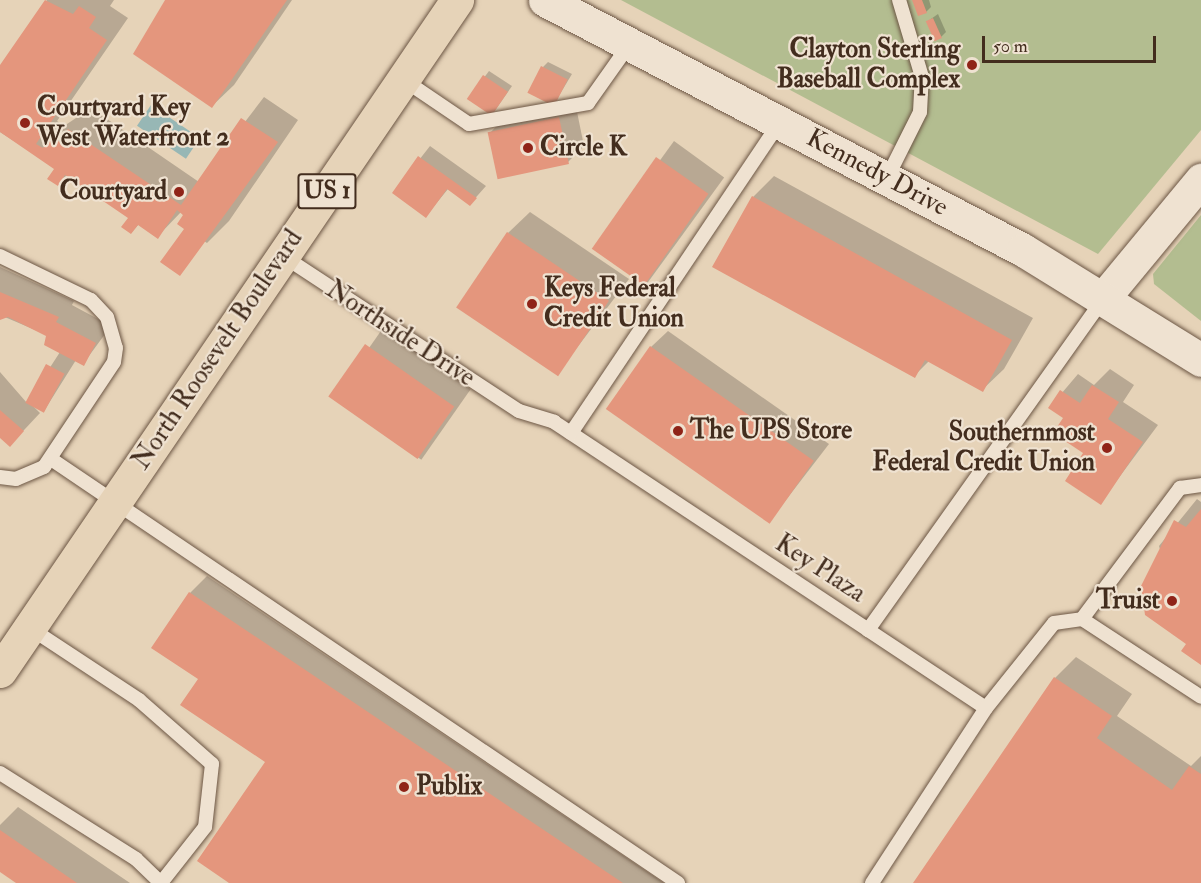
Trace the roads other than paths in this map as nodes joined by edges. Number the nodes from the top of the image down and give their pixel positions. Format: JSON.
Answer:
{"nodes":[{"id":1,"x":456,"y":0,"type":"edge"},
{"id":2,"x":545,"y":0,"type":"edge"},
{"id":3,"x":899,"y":0,"type":"edge"},
{"id":4,"x":629,"y":44,"type":"junction"},
{"id":5,"x":404,"y":80,"type":"junction"},
{"id":6,"x":780,"y":122,"type":"junction"},
{"id":7,"x":887,"y":178,"type":"junction"},
{"id":8,"x":1201,"y":180,"type":"edge"},
{"id":9,"x":282,"y":255,"type":"junction"},
{"id":10,"x":0,"y":256,"type":"edge"},
{"id":11,"x":1105,"y":296,"type":"junction"},
{"id":12,"x":1201,"y":360,"type":"edge"},
{"id":13,"x":519,"y":411,"type":"joint"},
{"id":14,"x":571,"y":433,"type":"junction"},
{"id":15,"x":51,"y":459,"type":"junction"},
{"id":16,"x":0,"y":477,"type":"edge"},
{"id":17,"x":1201,"y":485,"type":"edge"},
{"id":18,"x":113,"y":503,"type":"junction"},
{"id":19,"x":1082,"y":619,"type":"junction"},
{"id":20,"x":30,"y":628,"type":"junction"},
{"id":21,"x":868,"y":630,"type":"junction"},
{"id":22,"x":0,"y":671,"type":"edge"},
{"id":23,"x":1201,"y":697,"type":"edge"},
{"id":24,"x":986,"y":708,"type":"junction"},
{"id":25,"x":0,"y":773,"type":"edge"},
{"id":26,"x":161,"y":883,"type":"edge"},
{"id":27,"x":678,"y":883,"type":"edge"},
{"id":28,"x":872,"y":883,"type":"edge"}],
"edges":[{"from":1,"to":5,"type":"main road","name":"North Roosevelt Boulevard","number":"US 1"},
{"from":2,"to":4,"type":"main road","name":"Kennedy Drive"},
{"from":3,"to":7,"type":"lane"},
{"from":4,"to":5,"type":"lane"},
{"from":4,"to":6,"type":"main road","name":"Kennedy Drive"},
{"from":5,"to":9,"type":"main road","name":"North Roosevelt Boulevard","number":"US 1"},
{"from":6,"to":7,"type":"main road","name":"Kennedy Drive"},
{"from":6,"to":14,"type":"lane"},
{"from":7,"to":11,"type":"main road","name":"Kennedy Drive"},
{"from":8,"to":11,"type":"main road"},
{"from":9,"to":13,"type":"lane","name":"Northside Drive"},
{"from":9,"to":18,"type":"main road","name":"North Roosevelt Boulevard","number":"US 1"},
{"from":10,"to":15,"type":"lane"},
{"from":11,"to":12,"type":"main road","name":"Kennedy Drive"},
{"from":11,"to":21,"type":"lane","name":"Key Plaza"},
{"from":13,"to":14,"type":"lane","name":"Key Plaza"},
{"from":14,"to":21,"type":"lane","name":"Key Plaza"},
{"from":15,"to":16,"type":"lane"},
{"from":15,"to":18,"type":"lane"},
{"from":17,"to":19,"type":"lane"},
{"from":18,"to":20,"type":"main road","name":"North Roosevelt Boulevard","number":"US 1"},
{"from":18,"to":27,"type":"lane"},
{"from":19,"to":23,"type":"lane"},
{"from":19,"to":24,"type":"lane"},
{"from":20,"to":22,"type":"main road","name":"North Roosevelt Boulevard","number":"US 1"},
{"from":20,"to":26,"type":"lane"},
{"from":21,"to":24,"type":"lane"},
{"from":24,"to":28,"type":"lane"},
{"from":25,"to":26,"type":"lane"}]}
